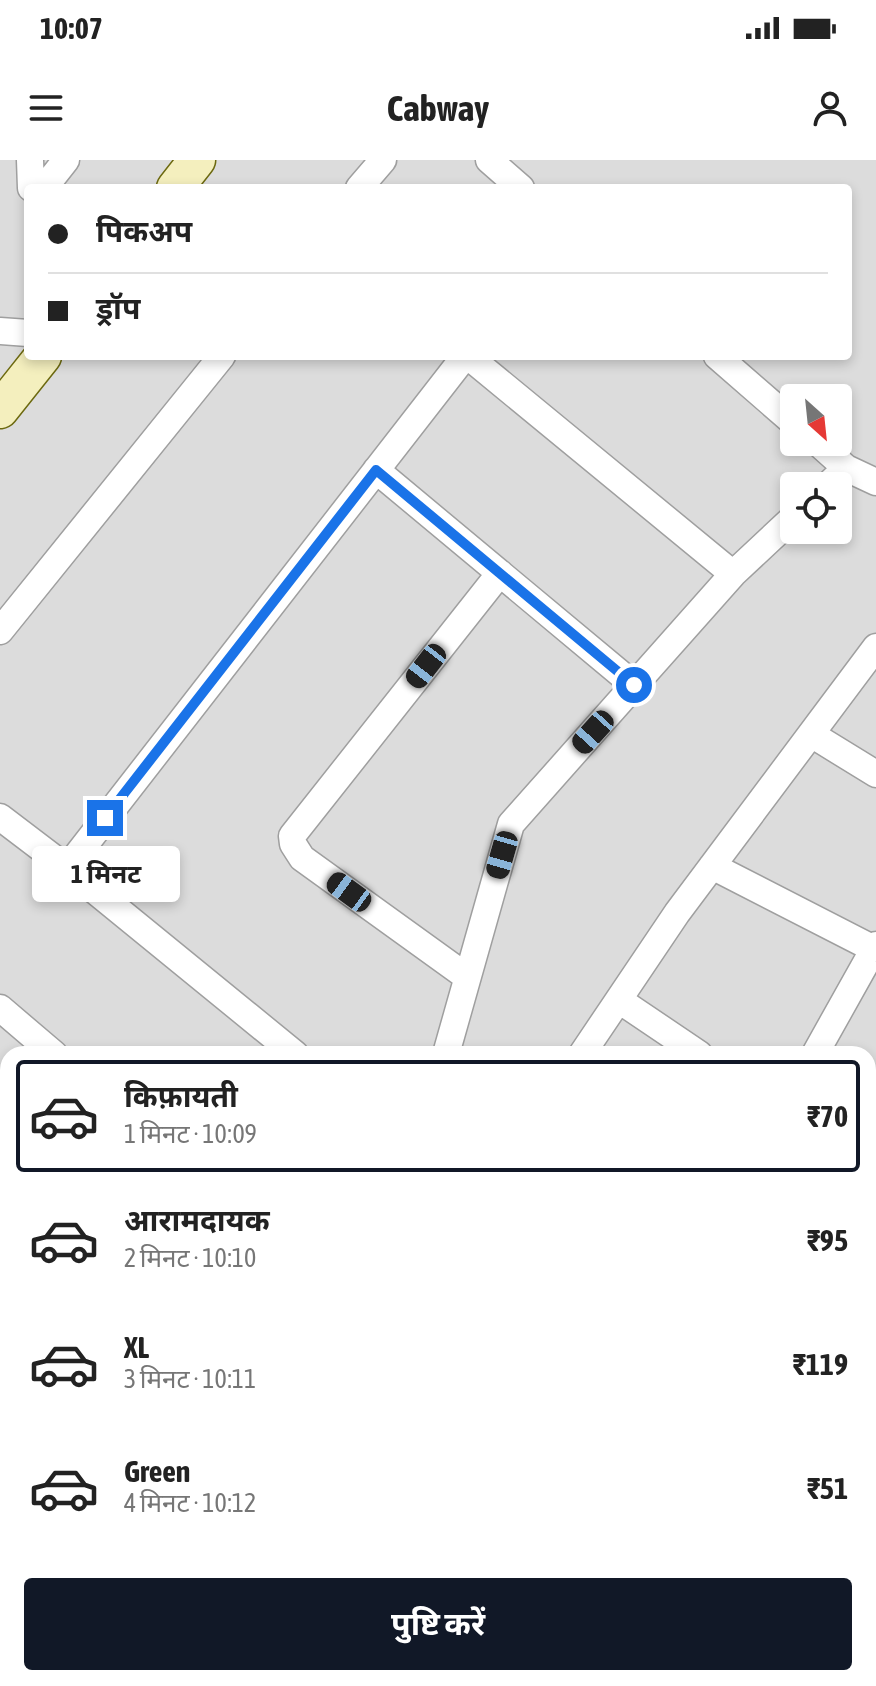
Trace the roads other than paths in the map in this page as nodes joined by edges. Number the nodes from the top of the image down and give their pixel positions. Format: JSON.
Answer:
{"nodes":[{"id":1,"x":30,"y":160,"type":"edge"},
{"id":2,"x":66,"y":160,"type":"edge"},
{"id":3,"x":197,"y":160,"type":"edge"},
{"id":4,"x":383,"y":160,"type":"edge"},
{"id":5,"x":489,"y":160,"type":"edge"},
{"id":6,"x":31,"y":184,"type":"edge"},
{"id":7,"x":47,"y":184,"type":"edge"},
{"id":8,"x":178,"y":184,"type":"edge"},
{"id":9,"x":362,"y":184,"type":"edge"},
{"id":10,"x":516,"y":184,"type":"edge"},
{"id":11,"x":0,"y":331,"type":"edge"},
{"id":12,"x":24,"y":333,"type":"edge"},
{"id":13,"x":40,"y":360,"type":"edge"},
{"id":14,"x":219,"y":360,"type":"edge"},
{"id":15,"x":463,"y":360,"type":"edge"},
{"id":16,"x":471,"y":360,"type":"edge"},
{"id":17,"x":722,"y":360,"type":"edge"},
{"id":18,"x":0,"y":410,"type":"edge"},
{"id":19,"x":780,"y":411,"type":"edge"},
{"id":20,"x":833,"y":456,"type":"edge"},
{"id":21,"x":846,"y":468,"type":"junction"},
{"id":22,"x":376,"y":470,"type":"junction"},
{"id":23,"x":842,"y":472,"type":"edge"},
{"id":24,"x":876,"y":482,"type":"edge"},
{"id":25,"x":780,"y":530,"type":"edge"},
{"id":26,"x":500,"y":573,"type":"junction"},
{"id":27,"x":733,"y":574,"type":"junction"},
{"id":28,"x":0,"y":631,"type":"edge"},
{"id":29,"x":876,"y":647,"type":"edge"},
{"id":30,"x":634,"y":685,"type":"junction"},
{"id":31,"x":811,"y":734,"type":"junction"},
{"id":32,"x":876,"y":774,"type":"edge"},
{"id":33,"x":0,"y":817,"type":"edge"},
{"id":34,"x":712,"y":866,"type":"junction"},
{"id":35,"x":67,"y":868,"type":"junction"},
{"id":36,"x":875,"y":947,"type":"edge"},
{"id":37,"x":467,"y":977,"type":"junction"},
{"id":38,"x":619,"y":1000,"type":"junction"},
{"id":39,"x":0,"y":1008,"type":"edge"},
{"id":40,"x":45,"y":1046,"type":"edge"},
{"id":41,"x":285,"y":1046,"type":"edge"},
{"id":42,"x":448,"y":1046,"type":"edge"},
{"id":43,"x":587,"y":1046,"type":"edge"},
{"id":44,"x":687,"y":1046,"type":"edge"},
{"id":45,"x":819,"y":1046,"type":"edge"}],
"edges":[{"from":1,"to":6,"type":"street"},
{"from":2,"to":7,"type":"street"},
{"from":3,"to":8,"type":"main road"},
{"from":4,"to":9,"type":"street"},
{"from":5,"to":10,"type":"street"},
{"from":11,"to":12,"type":"street"},
{"from":13,"to":18,"type":"main road"},
{"from":14,"to":28,"type":"street"},
{"from":15,"to":22,"type":"street"},
{"from":16,"to":27,"type":"street"},
{"from":17,"to":19,"type":"street"},
{"from":20,"to":21,"type":"street"},
{"from":21,"to":23,"type":"street"},
{"from":21,"to":24,"type":"street"},
{"from":22,"to":26,"type":"street"},
{"from":22,"to":35,"type":"street"},
{"from":25,"to":27,"type":"street"},
{"from":26,"to":30,"type":"street"},
{"from":26,"to":37,"type":"street"},
{"from":27,"to":30,"type":"street"},
{"from":29,"to":31,"type":"street"},
{"from":30,"to":37,"type":"street"},
{"from":31,"to":32,"type":"street"},
{"from":31,"to":34,"type":"street"},
{"from":33,"to":35,"type":"street"},
{"from":34,"to":36,"type":"street"},
{"from":34,"to":38,"type":"street"},
{"from":35,"to":41,"type":"street"},
{"from":36,"to":45,"type":"street"},
{"from":37,"to":42,"type":"street"},
{"from":38,"to":43,"type":"street"},
{"from":38,"to":44,"type":"street"},
{"from":39,"to":40,"type":"street"}]}
